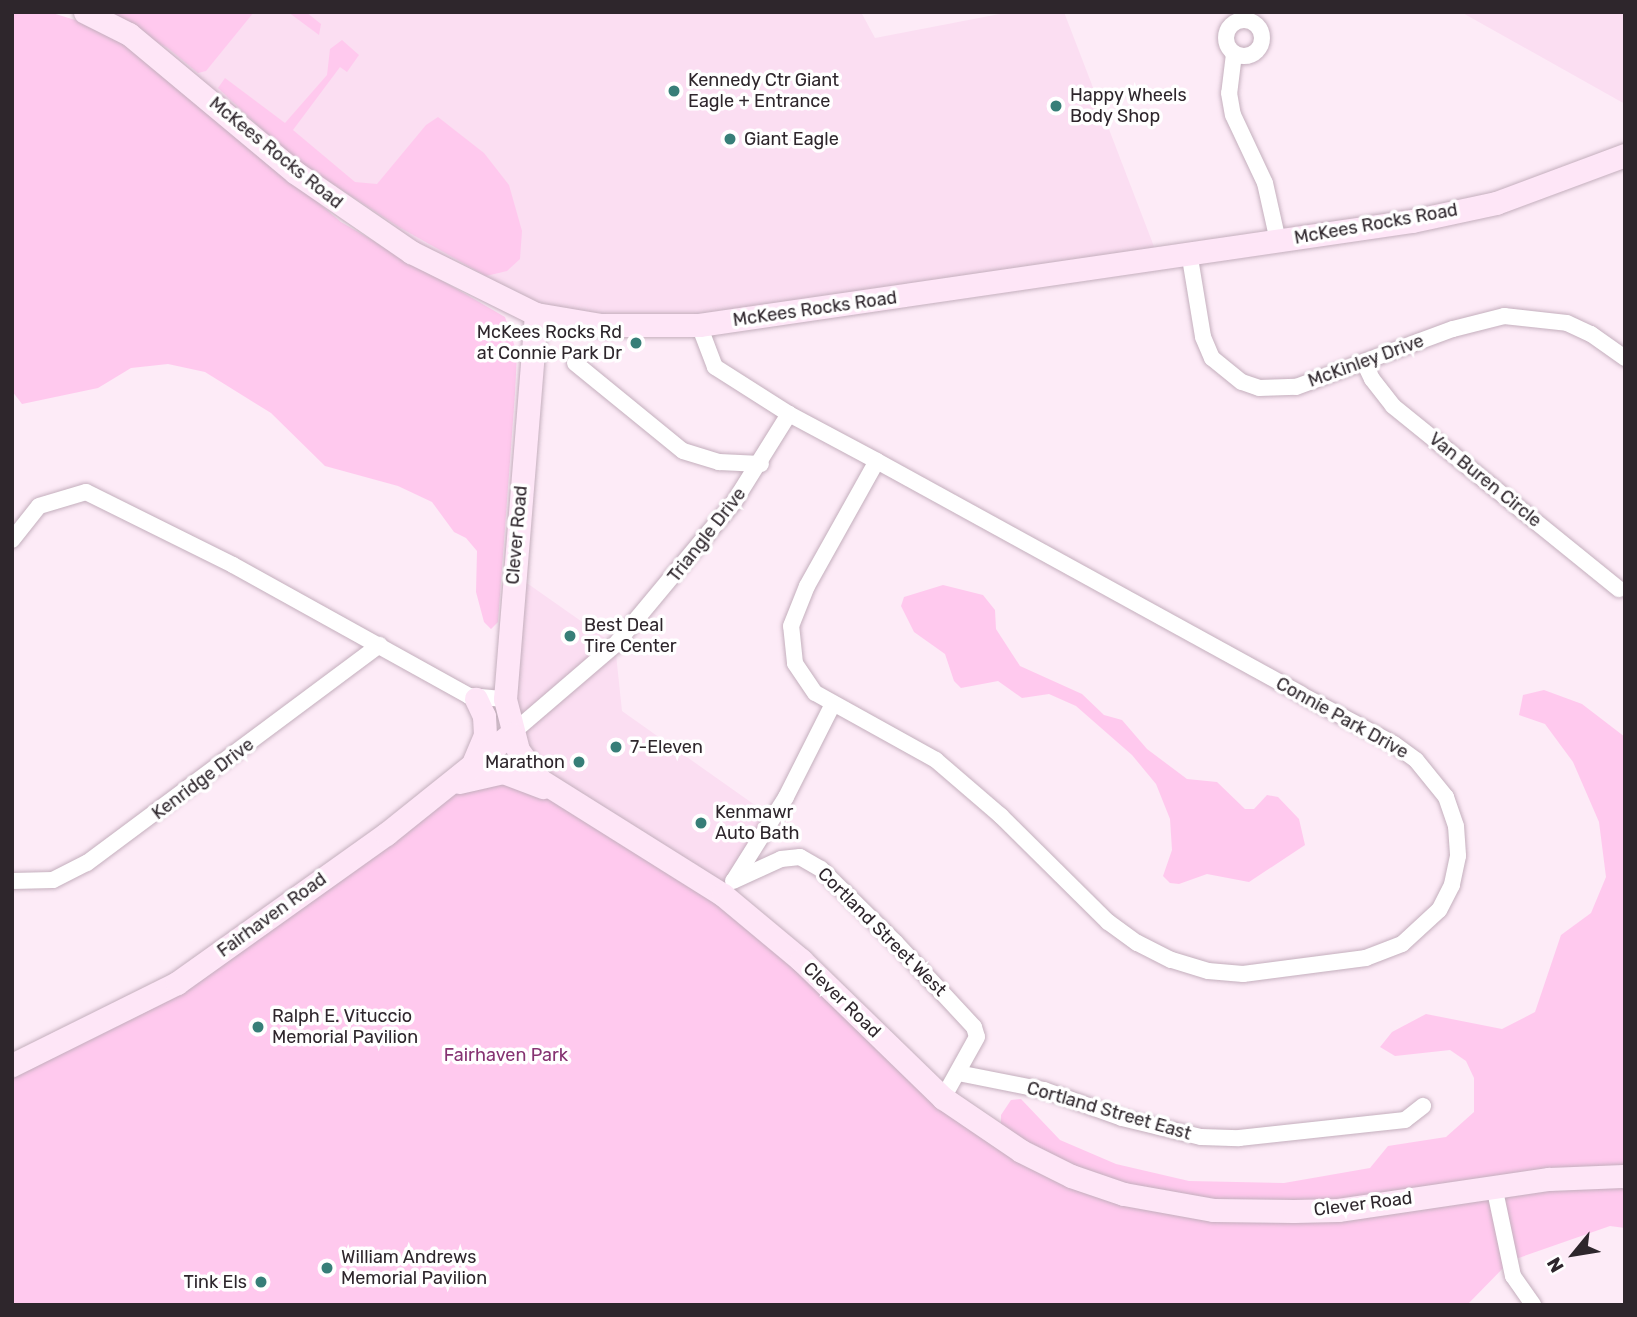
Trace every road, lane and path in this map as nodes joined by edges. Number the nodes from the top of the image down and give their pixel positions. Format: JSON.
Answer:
{"nodes":[{"id":1,"x":86,"y":12,"type":"edge"},
{"id":2,"x":1234,"y":54,"type":"dead end"},
{"id":3,"x":1625,"y":155,"type":"edge"},
{"id":4,"x":1278,"y":241,"type":"junction"},
{"id":5,"x":1189,"y":252,"type":"junction"},
{"id":6,"x":536,"y":314,"type":"junction"},
{"id":7,"x":699,"y":325,"type":"junction"},
{"id":8,"x":1625,"y":358,"type":"edge"},
{"id":9,"x":1364,"y":362,"type":"junction"},
{"id":10,"x":575,"y":363,"type":"dead end"},
{"id":11,"x":789,"y":414,"type":"junction"},
{"id":12,"x":877,"y":461,"type":"junction"},
{"id":13,"x":761,"y":464,"type":"junction"},
{"id":14,"x":12,"y":540,"type":"edge"},
{"id":15,"x":1619,"y":589,"type":"dead end"},
{"id":16,"x":380,"y":645,"type":"junction"},
{"id":17,"x":476,"y":699,"type":"junction"},
{"id":18,"x":505,"y":699,"type":"junction"},
{"id":19,"x":832,"y":706,"type":"junction"},
{"id":20,"x":511,"y":734,"type":"junction"},
{"id":21,"x":456,"y":780,"type":"junction"},
{"id":22,"x":558,"y":794,"type":"junction"},
{"id":23,"x":12,"y":881,"type":"edge"},
{"id":24,"x":728,"y":888,"type":"junction"},
{"id":25,"x":12,"y":1065,"type":"edge"},
{"id":26,"x":958,"y":1073,"type":"junction"},
{"id":27,"x":943,"y":1098,"type":"junction"},
{"id":28,"x":1423,"y":1105,"type":"dead end"},
{"id":29,"x":1625,"y":1176,"type":"edge"},
{"id":30,"x":1494,"y":1186,"type":"junction"},
{"id":31,"x":1533,"y":1305,"type":"edge"}],
"edges":[{"from":1,"to":6,"type":"street","name":"McKees Rocks Road"},
{"from":2,"to":4,"type":"street"},
{"from":3,"to":4,"type":"street","name":"McKees Rocks Road"},
{"from":4,"to":5,"type":"street","name":"McKees Rocks Road"},
{"from":5,"to":7,"type":"street","name":"McKees Rocks Road"},
{"from":5,"to":9,"type":"street","name":"McKinley Drive"},
{"from":6,"to":7,"type":"street","name":"McKees Rocks Road"},
{"from":6,"to":18,"type":"street","name":"Clever Road"},
{"from":7,"to":11,"type":"street"},
{"from":8,"to":9,"type":"street","name":"McKinley Drive"},
{"from":9,"to":15,"type":"street","name":"Van Buren Circle"},
{"from":10,"to":13,"type":"street"},
{"from":11,"to":12,"type":"street","name":"Connie Park Drive"},
{"from":11,"to":13,"type":"street","name":"Triangle Drive"},
{"from":12,"to":19,"type":"street","name":"Connie Park Drive"},
{"from":12,"to":19,"type":"street","name":"Connie Park Drive"},
{"from":13,"to":20,"type":"street","name":"Triangle Drive"},
{"from":14,"to":16,"type":"street"},
{"from":16,"to":17,"type":"street"},
{"from":16,"to":23,"type":"street","name":"Kenridge Drive"},
{"from":17,"to":18,"type":"street"},
{"from":17,"to":21,"type":"street"},
{"from":18,"to":20,"type":"street","name":"Clever Road"},
{"from":19,"to":24,"type":"street"},
{"from":20,"to":21,"type":"street","name":"Fairhaven Road"},
{"from":20,"to":22,"type":"street","name":"Clever Road"},
{"from":21,"to":22,"type":"street"},
{"from":21,"to":25,"type":"street","name":"Fairhaven Road"},
{"from":22,"to":24,"type":"street","name":"Clever Road"},
{"from":24,"to":26,"type":"street","name":"Cortland Street West"},
{"from":24,"to":27,"type":"street","name":"Clever Road"},
{"from":26,"to":27,"type":"street","name":"Cortland Street West"},
{"from":26,"to":28,"type":"street","name":"Cortland Street East"},
{"from":27,"to":30,"type":"street","name":"Clever Road"},
{"from":29,"to":30,"type":"street","name":"Clever Road"},
{"from":30,"to":31,"type":"street"}]}
